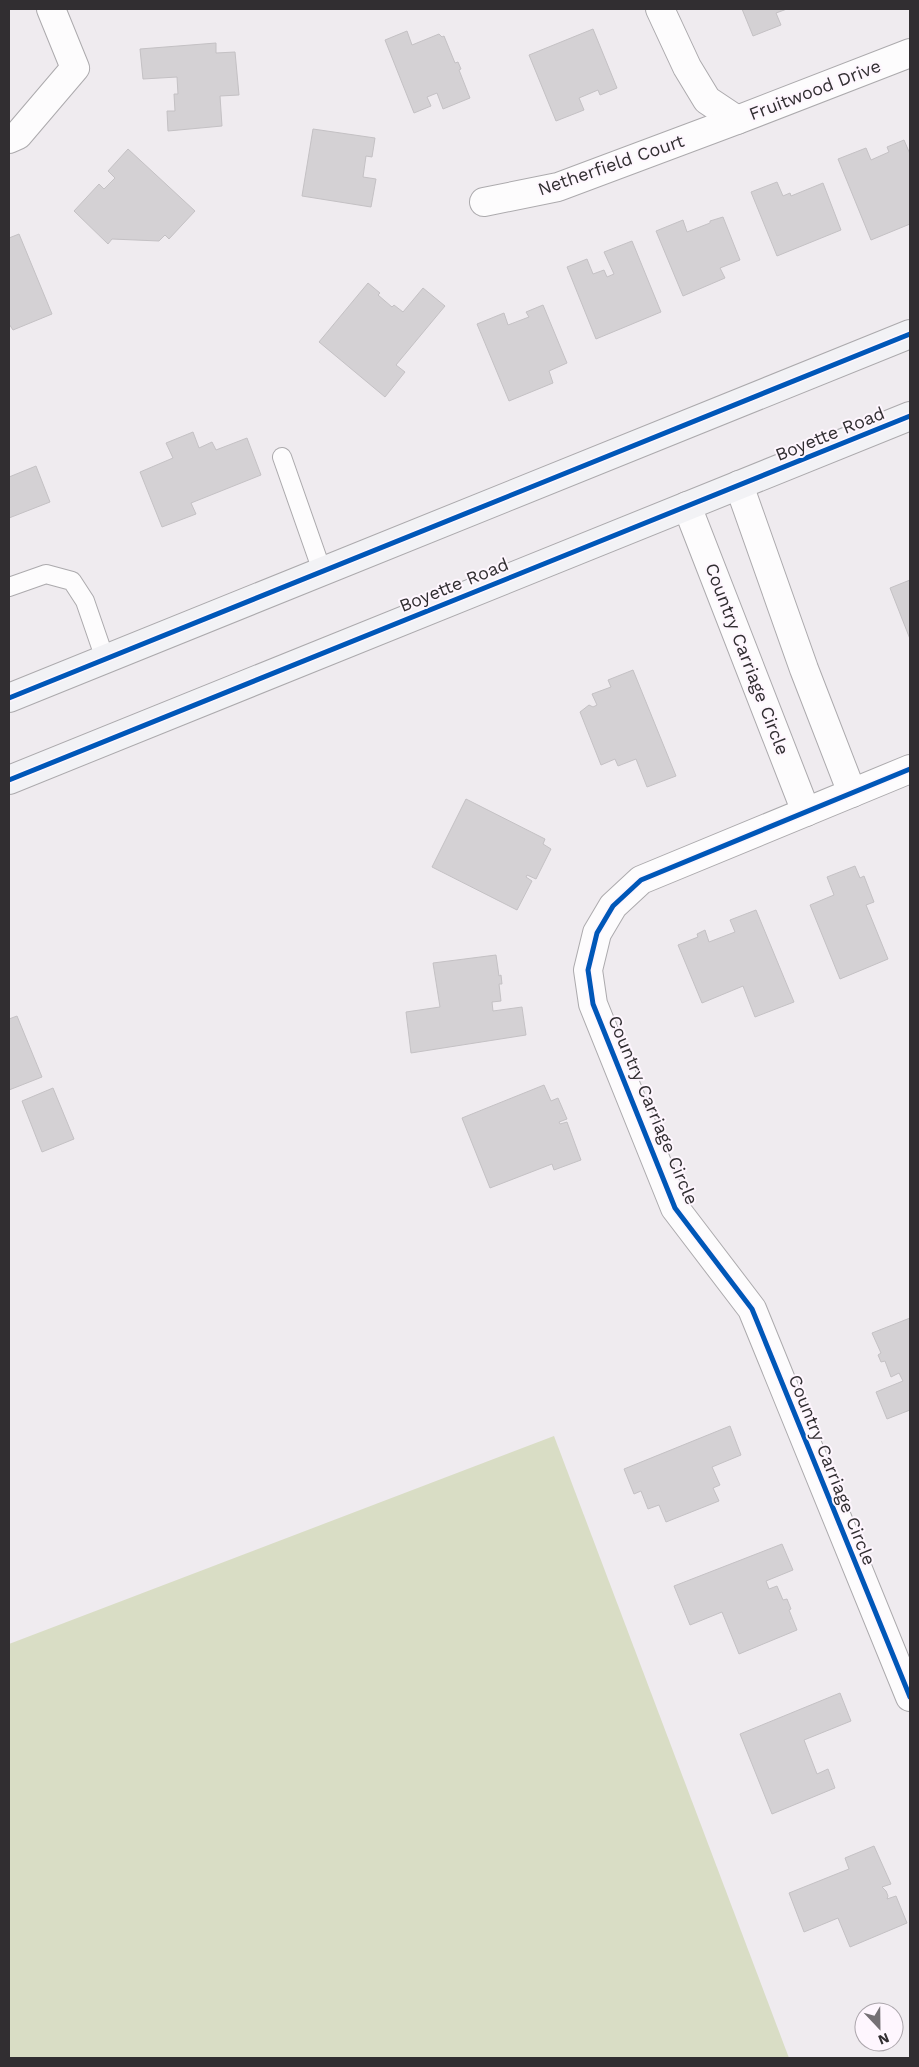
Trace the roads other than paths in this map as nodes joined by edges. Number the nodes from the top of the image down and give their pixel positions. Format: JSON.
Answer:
{"nodes":[{"id":1,"x":51,"y":9,"type":"edge"},
{"id":2,"x":660,"y":9,"type":"edge"},
{"id":3,"x":910,"y":53,"type":"edge"},
{"id":4,"x":737,"y":120,"type":"junction"},
{"id":5,"x":9,"y":139,"type":"edge"},
{"id":6,"x":484,"y":202,"type":"dead end"},
{"id":7,"x":910,"y":334,"type":"edge"},
{"id":8,"x":910,"y":416,"type":"edge"},
{"id":9,"x":282,"y":457,"type":"dead end"},
{"id":10,"x":739,"y":485,"type":"junction"},
{"id":11,"x":687,"y":506,"type":"junction"},
{"id":12,"x":322,"y":571,"type":"junction"},
{"id":13,"x":9,"y":587,"type":"edge"},
{"id":14,"x":105,"y":659,"type":"junction"},
{"id":15,"x":9,"y":698,"type":"edge"},
{"id":16,"x":910,"y":769,"type":"edge"},
{"id":17,"x":9,"y":780,"type":"edge"},
{"id":18,"x":852,"y":793,"type":"junction"},
{"id":19,"x":806,"y":812,"type":"junction"},
{"id":20,"x":910,"y":1697,"type":"edge"}],
"edges":[{"from":1,"to":5,"type":"street"},
{"from":2,"to":4,"type":"street","name":"Fruitwood Drive"},
{"from":3,"to":4,"type":"street","name":"Fruitwood Drive"},
{"from":4,"to":6,"type":"street","name":"Netherfield Court"},
{"from":7,"to":12,"type":"main road"},
{"from":8,"to":10,"type":"main road","name":"Boyette Road"},
{"from":9,"to":12,"type":"lane"},
{"from":10,"to":11,"type":"main road","name":"Boyette Road"},
{"from":10,"to":18,"type":"street"},
{"from":11,"to":17,"type":"main road","name":"Boyette Road"},
{"from":11,"to":19,"type":"street","name":"Country Carriage Circle"},
{"from":12,"to":14,"type":"main road"},
{"from":13,"to":14,"type":"lane"},
{"from":14,"to":15,"type":"main road"},
{"from":16,"to":18,"type":"street","name":"Country Carriage Circle"},
{"from":18,"to":19,"type":"street","name":"Country Carriage Circle"},
{"from":19,"to":20,"type":"street","name":"Country Carriage Circle"}]}
